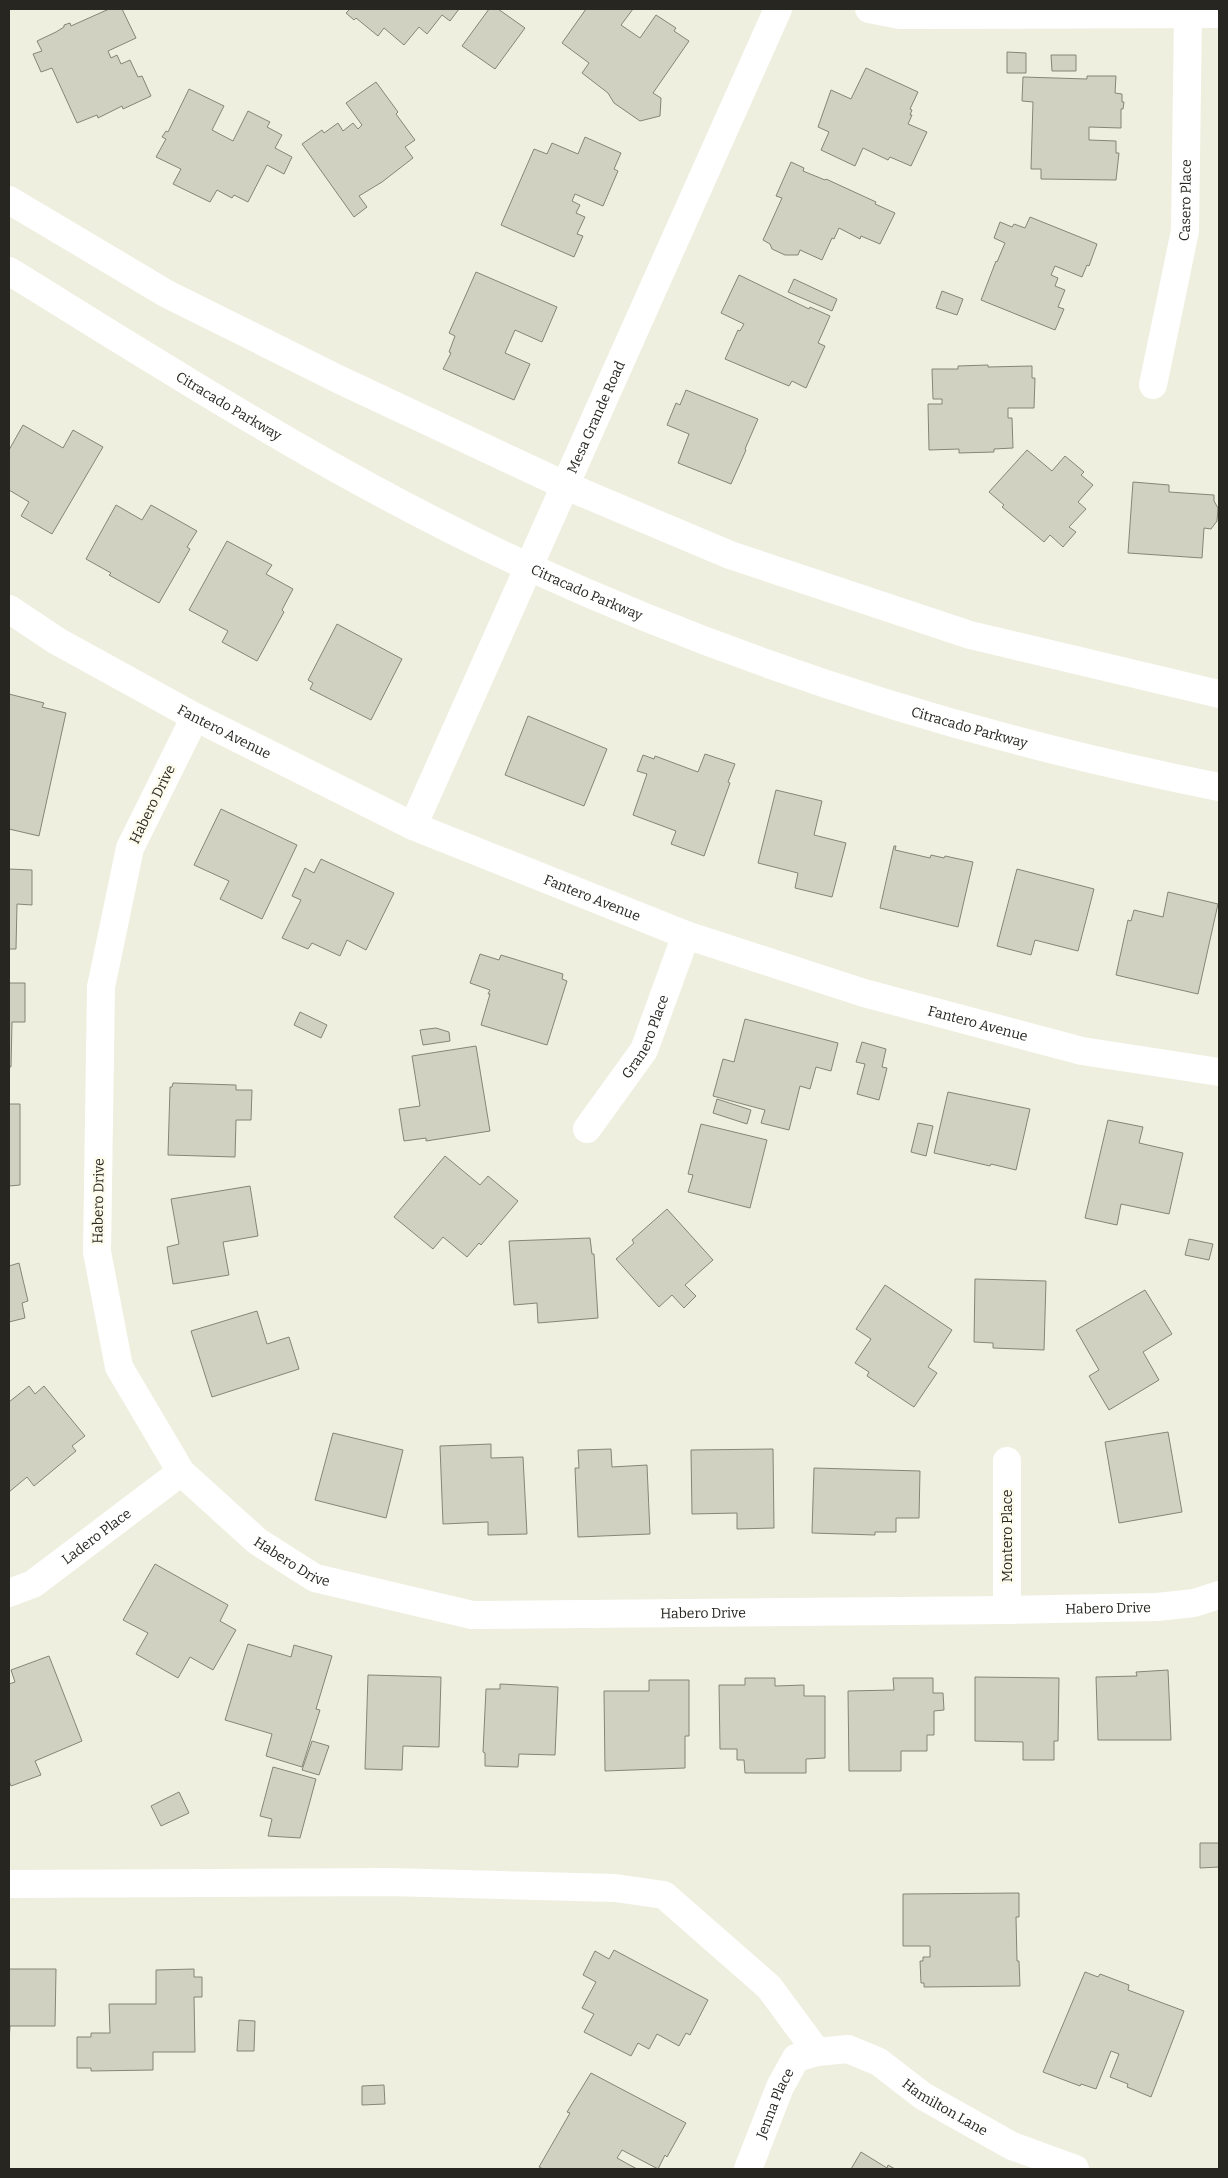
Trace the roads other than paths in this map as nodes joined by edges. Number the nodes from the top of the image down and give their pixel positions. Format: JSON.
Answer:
{"nodes":[{"id":1,"x":778,"y":9,"type":"edge"},
{"id":2,"x":870,"y":9,"type":"edge"},
{"id":3,"x":1188,"y":14,"type":"junction"},
{"id":4,"x":1219,"y":14,"type":"edge"},
{"id":5,"x":9,"y":200,"type":"edge"},
{"id":6,"x":9,"y":271,"type":"edge"},
{"id":7,"x":1153,"y":385,"type":"dead end"},
{"id":8,"x":564,"y":485,"type":"junction"},
{"id":9,"x":527,"y":566,"type":"junction"},
{"id":10,"x":9,"y":609,"type":"edge"},
{"id":11,"x":1219,"y":694,"type":"edge"},
{"id":12,"x":195,"y":717,"type":"junction"},
{"id":13,"x":1219,"y":787,"type":"edge"},
{"id":14,"x":412,"y":826,"type":"junction"},
{"id":15,"x":686,"y":935,"type":"junction"},
{"id":16,"x":1219,"y":1072,"type":"edge"},
{"id":17,"x":587,"y":1130,"type":"dead end"},
{"id":18,"x":1006,"y":1461,"type":"dead end"},
{"id":19,"x":181,"y":1472,"type":"junction"},
{"id":20,"x":9,"y":1593,"type":"edge"},
{"id":21,"x":1219,"y":1595,"type":"edge"},
{"id":22,"x":1008,"y":1610,"type":"junction"},
{"id":23,"x":9,"y":1884,"type":"edge"},
{"id":24,"x":817,"y":2052,"type":"junction"},
{"id":25,"x":748,"y":2169,"type":"edge"},
{"id":26,"x":1075,"y":2169,"type":"edge"}],
"edges":[{"from":1,"to":8,"type":"street","name":"Mesa Grande Road"},
{"from":2,"to":3,"type":"street"},
{"from":3,"to":4,"type":"street"},
{"from":3,"to":7,"type":"street","name":"Casero Place"},
{"from":5,"to":8,"type":"street"},
{"from":6,"to":9,"type":"street","name":"Citracado Parkway"},
{"from":8,"to":9,"type":"street","name":"Mesa Grande Road"},
{"from":8,"to":11,"type":"street"},
{"from":9,"to":13,"type":"street","name":"Citracado Parkway"},
{"from":9,"to":14,"type":"street","name":"Mesa Grande Road"},
{"from":10,"to":12,"type":"street","name":"Fantero Avenue"},
{"from":12,"to":14,"type":"street","name":"Fantero Avenue"},
{"from":12,"to":19,"type":"street","name":"Habero Drive"},
{"from":14,"to":15,"type":"street","name":"Fantero Avenue"},
{"from":15,"to":16,"type":"street","name":"Fantero Avenue"},
{"from":15,"to":17,"type":"street","name":"Granero Place"},
{"from":18,"to":22,"type":"street","name":"Montero Place"},
{"from":19,"to":20,"type":"street","name":"Ladero Place"},
{"from":19,"to":22,"type":"street","name":"Habero Drive"},
{"from":21,"to":22,"type":"street","name":"Habero Drive"},
{"from":23,"to":24,"type":"street"},
{"from":24,"to":25,"type":"street","name":"Jenna Place"},
{"from":24,"to":26,"type":"street","name":"Hamilton Lane"}]}
